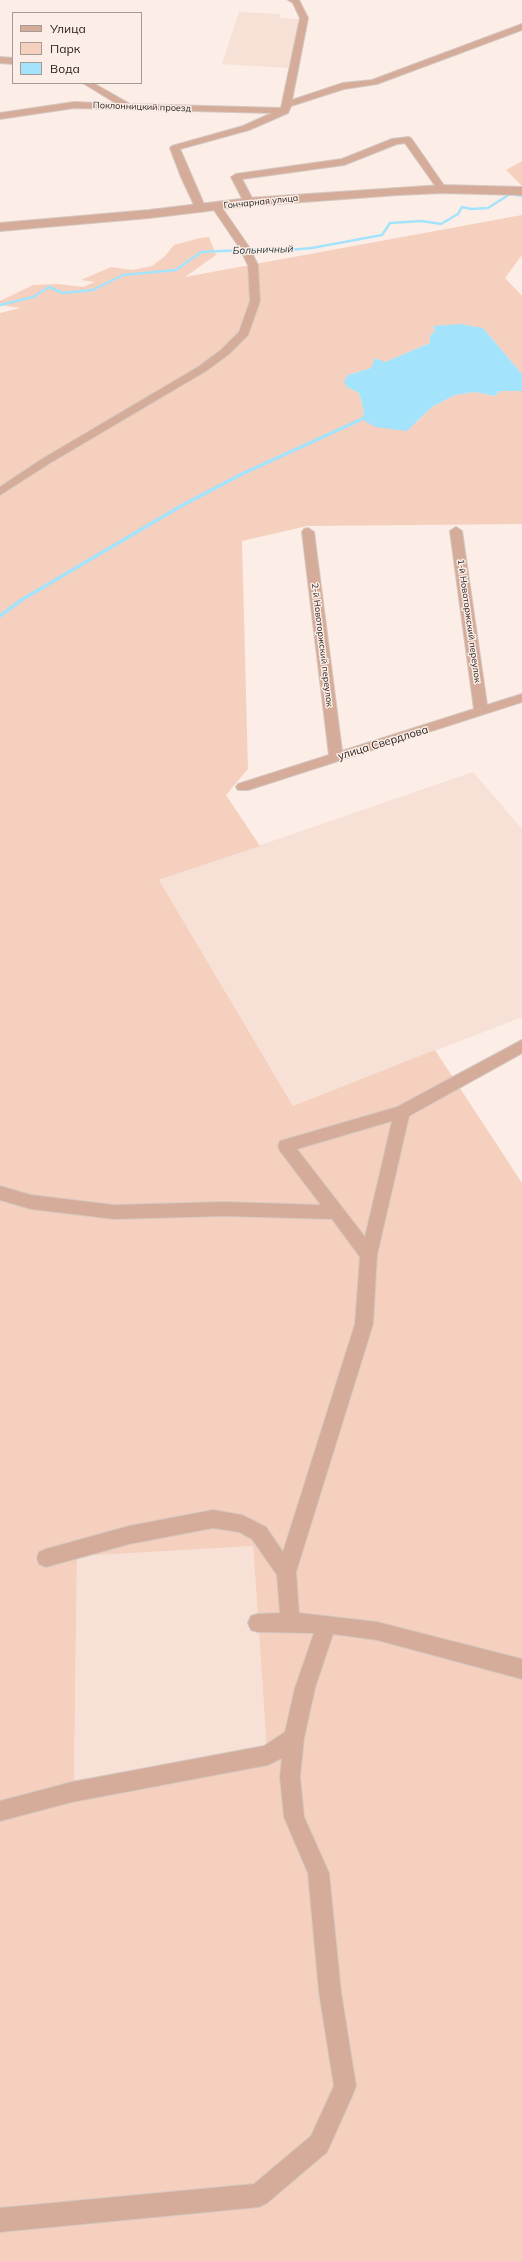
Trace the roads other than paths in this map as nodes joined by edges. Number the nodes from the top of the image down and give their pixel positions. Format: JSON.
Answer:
{"nodes":[{"id":1,"x":292,"y":0,"type":"edge"},
{"id":2,"x":522,"y":27,"type":"edge"},
{"id":3,"x":0,"y":60,"type":"edge"},
{"id":4,"x":12,"y":61,"type":"edge"},
{"id":5,"x":89,"y":84,"type":"edge"},
{"id":6,"x":129,"y":106,"type":"junction"},
{"id":7,"x":286,"y":108,"type":"junction"},
{"id":8,"x":0,"y":116,"type":"edge"},
{"id":9,"x":442,"y":189,"type":"junction"},
{"id":10,"x":522,"y":191,"type":"edge"},
{"id":11,"x":249,"y":202,"type":"junction"},
{"id":12,"x":217,"y":207,"type":"junction"},
{"id":13,"x":202,"y":209,"type":"junction"},
{"id":14,"x":0,"y":227,"type":"edge"},
{"id":15,"x":0,"y":492,"type":"edge"},
{"id":16,"x":456,"y":531,"type":"dead end"},
{"id":17,"x":308,"y":532,"type":"dead end"},
{"id":18,"x":522,"y":698,"type":"edge"},
{"id":19,"x":481,"y":712,"type":"junction"},
{"id":20,"x":336,"y":758,"type":"junction"},
{"id":21,"x":243,"y":787,"type":"dead end"},
{"id":22,"x":515,"y":1050,"type":"edge"},
{"id":23,"x":402,"y":1112,"type":"junction"},
{"id":24,"x":0,"y":1193,"type":"edge"},
{"id":25,"x":334,"y":1212,"type":"junction"},
{"id":26,"x":369,"y":1255,"type":"junction"},
{"id":27,"x":46,"y":1558,"type":"dead end"},
{"id":28,"x":286,"y":1572,"type":"junction"},
{"id":29,"x":290,"y":1622,"type":"junction"},
{"id":30,"x":258,"y":1623,"type":"dead end"},
{"id":31,"x":327,"y":1624,"type":"junction"},
{"id":32,"x":522,"y":1669,"type":"edge"},
{"id":33,"x":294,"y":1738,"type":"junction"},
{"id":34,"x":0,"y":1811,"type":"edge"},
{"id":35,"x":0,"y":2220,"type":"edge"}],
"edges":[{"from":1,"to":7,"type":"street"},
{"from":2,"to":7,"type":"street"},
{"from":3,"to":4,"type":"street"},
{"from":5,"to":6,"type":"street"},
{"from":6,"to":7,"type":"street","name":"Поклонницкий проезд"},
{"from":6,"to":8,"type":"street","name":"Поклонницкий проезд"},
{"from":7,"to":13,"type":"street"},
{"from":9,"to":10,"type":"street","name":"Гончарная улица"},
{"from":9,"to":11,"type":"street","name":"Гончарная улица"},
{"from":9,"to":11,"type":"street"},
{"from":11,"to":12,"type":"street","name":"Гончарная улица"},
{"from":12,"to":13,"type":"street","name":"Гончарная улица"},
{"from":12,"to":15,"type":"street"},
{"from":13,"to":14,"type":"street","name":"Гончарная улица"},
{"from":16,"to":19,"type":"street","name":"1-й Новоторжский переулок"},
{"from":17,"to":20,"type":"street","name":"2-й Новоторжский переулок"},
{"from":18,"to":19,"type":"street","name":"улица Свердлова"},
{"from":19,"to":20,"type":"street","name":"улица Свердлова"},
{"from":20,"to":21,"type":"street","name":"улица Свердлова"},
{"from":22,"to":23,"type":"street"},
{"from":23,"to":25,"type":"street"},
{"from":23,"to":26,"type":"street"},
{"from":24,"to":25,"type":"street"},
{"from":25,"to":26,"type":"street"},
{"from":26,"to":28,"type":"street"},
{"from":27,"to":28,"type":"street"},
{"from":28,"to":29,"type":"street"},
{"from":29,"to":30,"type":"street"},
{"from":29,"to":31,"type":"street"},
{"from":31,"to":32,"type":"street"},
{"from":31,"to":33,"type":"street"},
{"from":33,"to":34,"type":"street"},
{"from":33,"to":35,"type":"street"}]}
